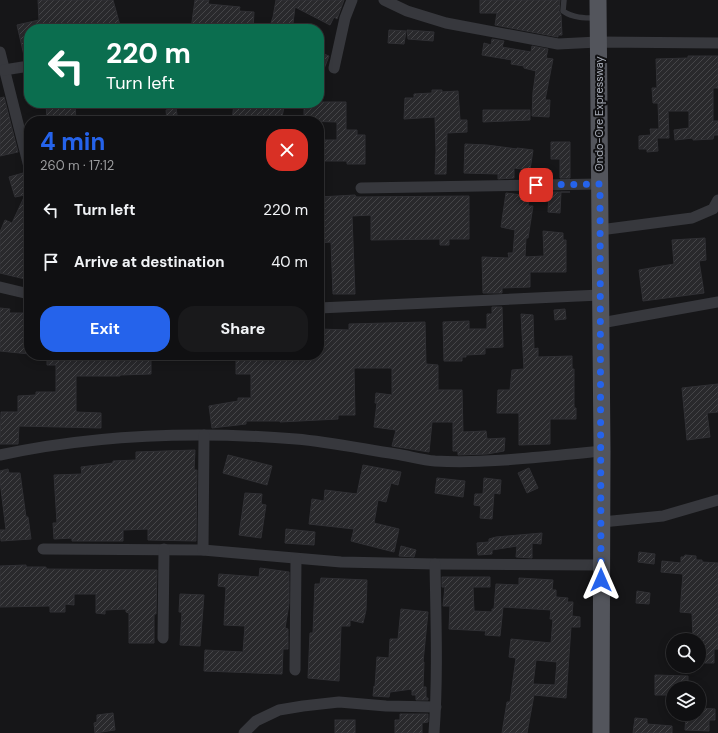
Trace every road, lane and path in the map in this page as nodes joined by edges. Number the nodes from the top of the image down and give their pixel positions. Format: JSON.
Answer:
{"nodes":[{"id":1,"x":352,"y":0,"type":"edge"},
{"id":2,"x":384,"y":0,"type":"edge"},
{"id":3,"x":564,"y":0,"type":"edge"},
{"id":4,"x":598,"y":0,"type":"edge"},
{"id":5,"x":598,"y":18,"type":"junction"},
{"id":6,"x":598,"y":42,"type":"junction"},
{"id":7,"x":718,"y":43,"type":"edge"},
{"id":8,"x":0,"y":52,"type":"edge"},
{"id":9,"x":24,"y":67,"type":"edge"},
{"id":10,"x":334,"y":68,"type":"dead end"},
{"id":11,"x":4,"y":70,"type":"junction"},
{"id":12,"x":24,"y":148,"type":"edge"},
{"id":13,"x":600,"y":184,"type":"junction"},
{"id":14,"x":361,"y":188,"type":"dead end"},
{"id":15,"x":718,"y":200,"type":"edge"},
{"id":16,"x":600,"y":230,"type":"junction"},
{"id":17,"x":0,"y":287,"type":"edge"},
{"id":18,"x":24,"y":293,"type":"edge"},
{"id":19,"x":600,"y":295,"type":"junction"},
{"id":20,"x":718,"y":302,"type":"edge"},
{"id":21,"x":324,"y":308,"type":"edge"},
{"id":22,"x":601,"y":323,"type":"junction"},
{"id":23,"x":204,"y":435,"type":"junction"},
{"id":24,"x":602,"y":452,"type":"junction"},
{"id":25,"x":0,"y":455,"type":"edge"},
{"id":26,"x":718,"y":500,"type":"edge"},
{"id":27,"x":602,"y":522,"type":"junction"},
{"id":28,"x":43,"y":549,"type":"dead end"},
{"id":29,"x":164,"y":549,"type":"junction"},
{"id":30,"x":203,"y":550,"type":"junction"},
{"id":31,"x":296,"y":559,"type":"junction"},
{"id":32,"x":435,"y":564,"type":"junction"},
{"id":33,"x":601,"y":565,"type":"junction"},
{"id":34,"x":163,"y":638,"type":"dead end"},
{"id":35,"x":295,"y":670,"type":"dead end"},
{"id":36,"x":436,"y":707,"type":"junction"},
{"id":37,"x":244,"y":733,"type":"edge"},
{"id":38,"x":434,"y":733,"type":"edge"},
{"id":39,"x":601,"y":733,"type":"edge"}],
"edges":[{"from":1,"to":10,"type":"street"},
{"from":2,"to":6,"type":"street"},
{"from":3,"to":5,"type":"lane"},
{"from":4,"to":5,"type":"main road","name":"Ondo-Ore Expressway"},
{"from":5,"to":6,"type":"main road","name":"Ondo-Ore Expressway"},
{"from":6,"to":7,"type":"street"},
{"from":6,"to":13,"type":"main road","name":"Ondo-Ore Expressway"},
{"from":8,"to":11,"type":"street"},
{"from":9,"to":11,"type":"street"},
{"from":11,"to":12,"type":"street"},
{"from":13,"to":14,"type":"street"},
{"from":13,"to":16,"type":"main road","name":"Ondo-Ore Expressway"},
{"from":15,"to":16,"type":"street"},
{"from":16,"to":19,"type":"main road","name":"Ondo-Ore Expressway"},
{"from":17,"to":18,"type":"street"},
{"from":19,"to":21,"type":"street"},
{"from":19,"to":22,"type":"main road","name":"Ondo-Ore Expressway"},
{"from":20,"to":22,"type":"street"},
{"from":22,"to":24,"type":"main road","name":"Ondo-Ore Expressway"},
{"from":23,"to":24,"type":"street"},
{"from":23,"to":25,"type":"street"},
{"from":23,"to":30,"type":"street"},
{"from":24,"to":27,"type":"main road","name":"Ondo-Ore Expressway"},
{"from":26,"to":27,"type":"street"},
{"from":27,"to":33,"type":"main road","name":"Ondo-Ore Expressway"},
{"from":28,"to":29,"type":"street"},
{"from":29,"to":30,"type":"street"},
{"from":29,"to":34,"type":"street"},
{"from":30,"to":31,"type":"street"},
{"from":31,"to":32,"type":"street"},
{"from":31,"to":35,"type":"street"},
{"from":32,"to":33,"type":"street"},
{"from":32,"to":36,"type":"street"},
{"from":33,"to":39,"type":"main road","name":"Ondo-Ore Expressway"},
{"from":36,"to":37,"type":"street"},
{"from":36,"to":38,"type":"street"}]}
